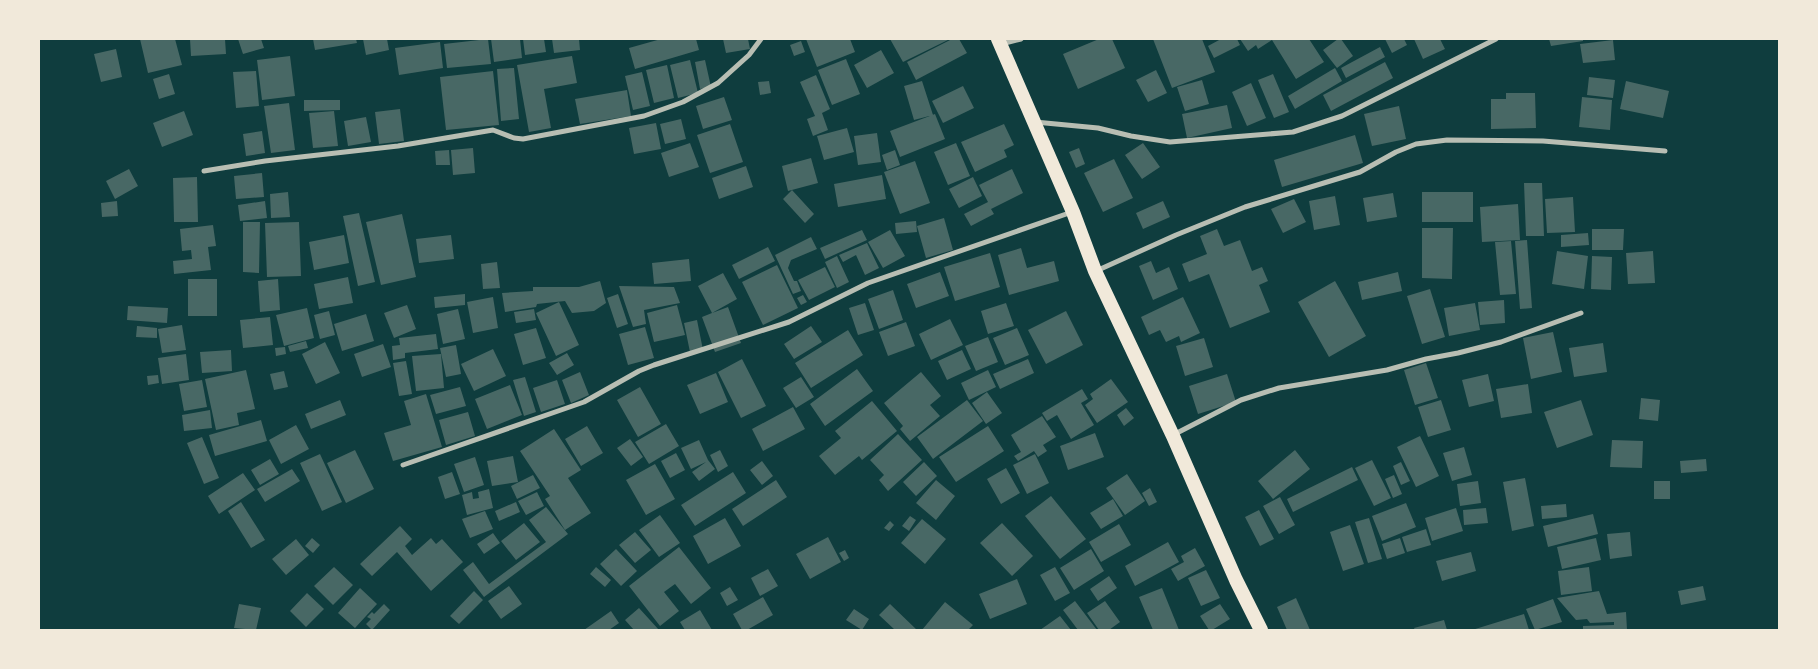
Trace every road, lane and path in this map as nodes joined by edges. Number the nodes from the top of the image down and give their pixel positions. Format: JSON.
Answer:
{"nodes":[{"id":1,"x":761,"y":39,"type":"edge"},
{"id":2,"x":1021,"y":39,"type":"edge"},
{"id":3,"x":1496,"y":39,"type":"edge"},
{"id":4,"x":1000,"y":41,"type":"edge"},
{"id":5,"x":1035,"y":122,"type":"junction"},
{"id":6,"x":1665,"y":151,"type":"dead end"},
{"id":7,"x":204,"y":171,"type":"dead end"},
{"id":8,"x":1073,"y":212,"type":"junction"},
{"id":9,"x":1095,"y":271,"type":"junction"},
{"id":10,"x":1581,"y":313,"type":"dead end"},
{"id":11,"x":1173,"y":436,"type":"junction"},
{"id":12,"x":403,"y":465,"type":"dead end"},
{"id":13,"x":1261,"y":630,"type":"edge"}],
"edges":[{"from":1,"to":7,"type":"street"},
{"from":2,"to":4,"type":"street"},
{"from":3,"to":5,"type":"street"},
{"from":4,"to":5,"type":"highway"},
{"from":5,"to":8,"type":"highway"},
{"from":6,"to":9,"type":"street"},
{"from":8,"to":9,"type":"highway"},
{"from":8,"to":12,"type":"street"},
{"from":9,"to":11,"type":"highway"},
{"from":10,"to":11,"type":"street"},
{"from":11,"to":13,"type":"highway"}]}
